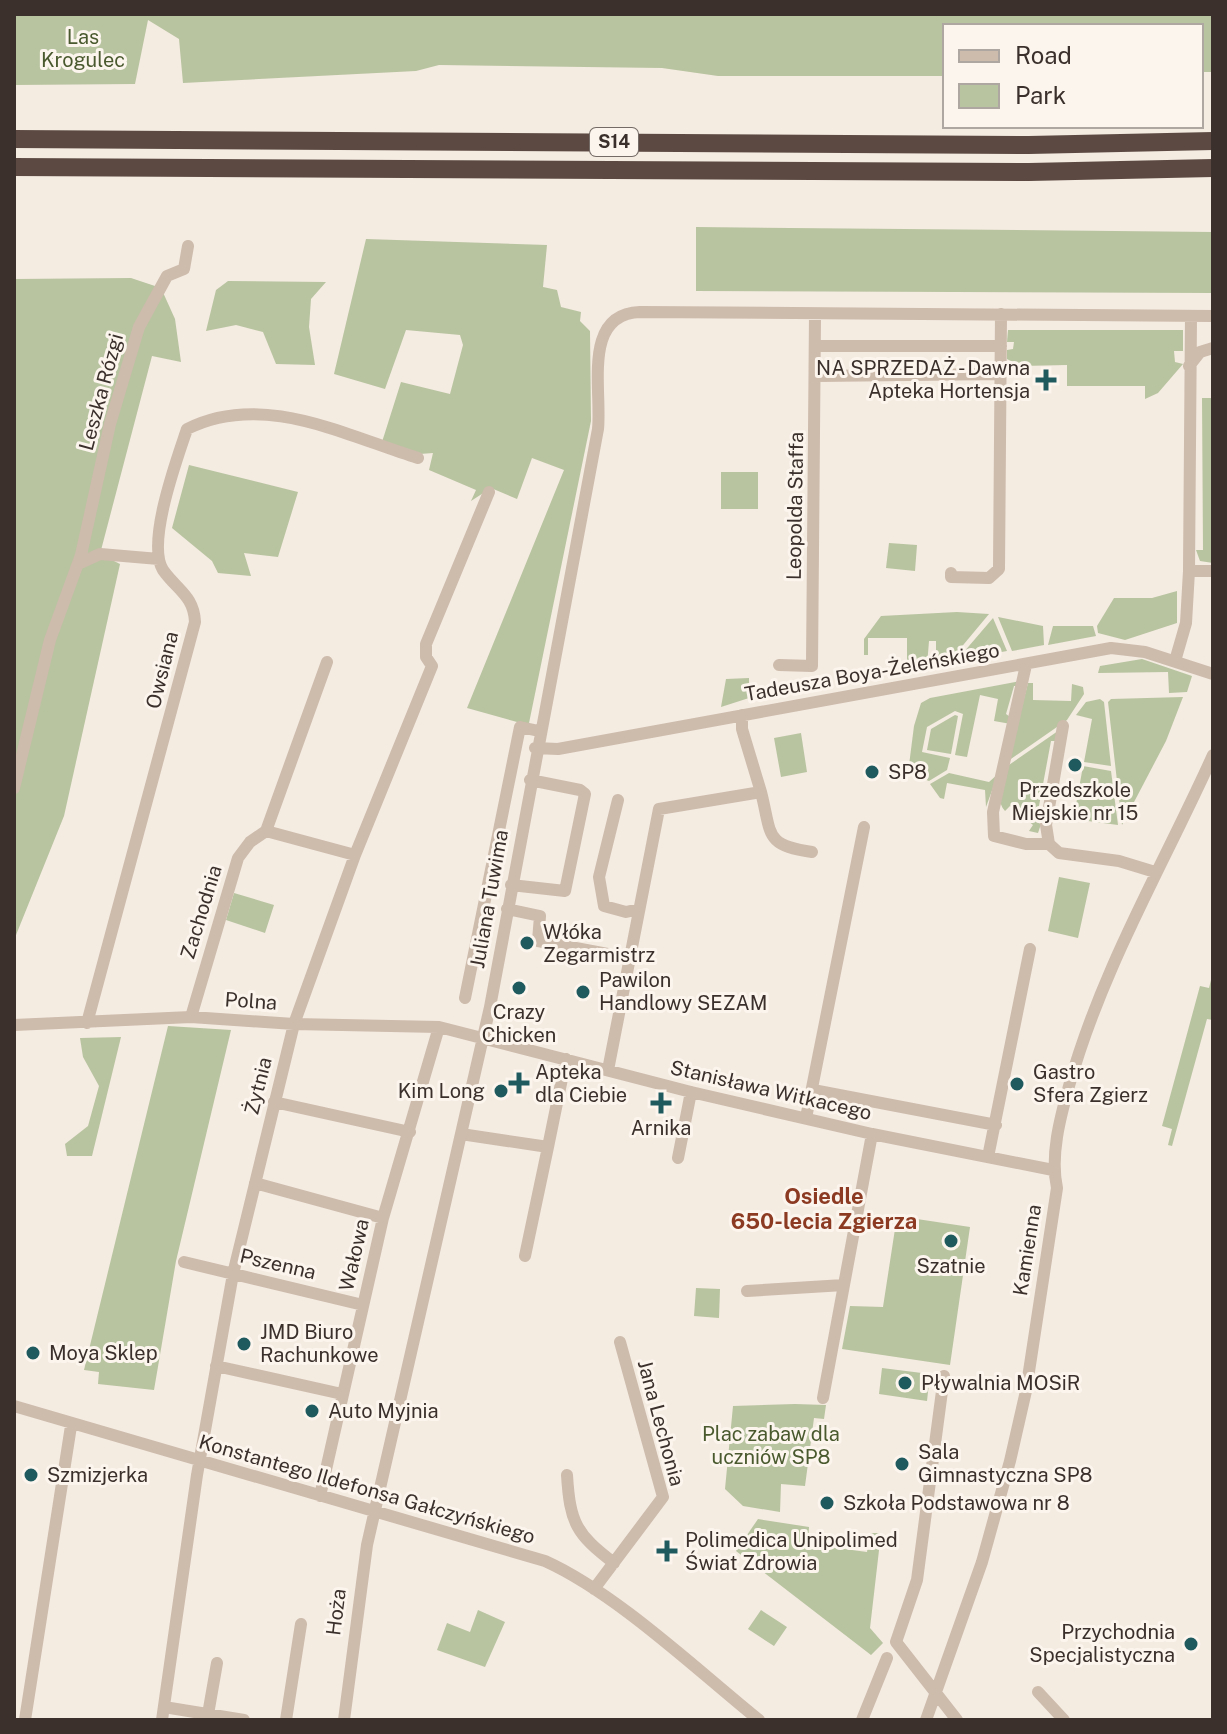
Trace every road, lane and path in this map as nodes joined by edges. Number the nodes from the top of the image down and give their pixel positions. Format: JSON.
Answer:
{"nodes":[{"id":1,"x":14,"y":139,"type":"edge"},
{"id":2,"x":1213,"y":141,"type":"edge"},
{"id":3,"x":14,"y":167,"type":"edge"},
{"id":4,"x":106,"y":167,"type":"junction"},
{"id":5,"x":1213,"y":168,"type":"edge"},
{"id":6,"x":14,"y":176,"type":"edge"},
{"id":7,"x":188,"y":246,"type":"dead end"},
{"id":8,"x":1001,"y":314,"type":"junction"},
{"id":9,"x":815,"y":315,"type":"junction"},
{"id":10,"x":1213,"y":316,"type":"edge"},
{"id":11,"x":1191,"y":323,"type":"junction"},
{"id":12,"x":815,"y":346,"type":"junction"},
{"id":13,"x":1001,"y":346,"type":"junction"},
{"id":14,"x":1212,"y":348,"type":"edge"},
{"id":15,"x":1189,"y":366,"type":"junction"},
{"id":16,"x":1001,"y":374,"type":"junction"},
{"id":17,"x":816,"y":376,"type":"junction"},
{"id":18,"x":418,"y":458,"type":"dead end"},
{"id":19,"x":489,"y":492,"type":"dead end"},
{"id":20,"x":159,"y":559,"type":"junction"},
{"id":21,"x":78,"y":564,"type":"junction"},
{"id":22,"x":1189,"y":571,"type":"junction"},
{"id":23,"x":1213,"y":571,"type":"edge"},
{"id":24,"x":951,"y":573,"type":"dead end"},
{"id":25,"x":1175,"y":661,"type":"junction"},
{"id":26,"x":327,"y":662,"type":"dead end"},
{"id":27,"x":779,"y":665,"type":"dead end"},
{"id":28,"x":1026,"y":665,"type":"junction"},
{"id":29,"x":1213,"y":674,"type":"edge"},
{"id":30,"x":742,"y":715,"type":"junction"},
{"id":31,"x":1063,"y":726,"type":"dead end"},
{"id":32,"x":539,"y":731,"type":"junction"},
{"id":33,"x":535,"y":748,"type":"junction"},
{"id":34,"x":1213,"y":755,"type":"edge"},
{"id":35,"x":530,"y":780,"type":"junction"},
{"id":36,"x":14,"y":788,"type":"edge"},
{"id":37,"x":761,"y":792,"type":"junction"},
{"id":38,"x":618,"y":800,"type":"dead end"},
{"id":39,"x":864,"y":827,"type":"dead end"},
{"id":40,"x":266,"y":831,"type":"junction"},
{"id":41,"x":1049,"y":844,"type":"junction"},
{"id":42,"x":812,"y":852,"type":"dead end"},
{"id":43,"x":355,"y":855,"type":"junction"},
{"id":44,"x":1155,"y":872,"type":"junction"},
{"id":45,"x":511,"y":885,"type":"junction"},
{"id":46,"x":507,"y":909,"type":"junction"},
{"id":47,"x":639,"y":909,"type":"junction"},
{"id":48,"x":1030,"y":949,"type":"dead end"},
{"id":49,"x":629,"y":958,"type":"junction"},
{"id":50,"x":471,"y":970,"type":"junction"},
{"id":51,"x":496,"y":974,"type":"junction"},
{"id":52,"x":465,"y":998,"type":"dead end"},
{"id":53,"x":191,"y":1017,"type":"junction"},
{"id":54,"x":87,"y":1023,"type":"junction"},
{"id":55,"x":294,"y":1024,"type":"junction"},
{"id":56,"x":14,"y":1025,"type":"edge"},
{"id":57,"x":439,"y":1027,"type":"junction"},
{"id":58,"x":483,"y":1038,"type":"junction"},
{"id":59,"x":566,"y":1059,"type":"junction"},
{"id":60,"x":608,"y":1070,"type":"junction"},
{"id":61,"x":813,"y":1090,"type":"junction"},
{"id":62,"x":691,"y":1092,"type":"junction"},
{"id":63,"x":274,"y":1102,"type":"junction"},
{"id":64,"x":806,"y":1118,"type":"junction"},
{"id":65,"x":996,"y":1125,"type":"junction"},
{"id":66,"x":410,"y":1132,"type":"junction"},
{"id":67,"x":461,"y":1134,"type":"junction"},
{"id":68,"x":872,"y":1134,"type":"junction"},
{"id":69,"x":548,"y":1147,"type":"junction"},
{"id":70,"x":988,"y":1157,"type":"junction"},
{"id":71,"x":678,"y":1158,"type":"dead end"},
{"id":72,"x":1053,"y":1170,"type":"junction"},
{"id":73,"x":255,"y":1183,"type":"junction"},
{"id":74,"x":383,"y":1218,"type":"junction"},
{"id":75,"x":525,"y":1256,"type":"dead end"},
{"id":76,"x":184,"y":1262,"type":"dead end"},
{"id":77,"x":233,"y":1274,"type":"junction"},
{"id":78,"x":844,"y":1285,"type":"junction"},
{"id":79,"x":747,"y":1291,"type":"dead end"},
{"id":80,"x":363,"y":1305,"type":"junction"},
{"id":81,"x":620,"y":1342,"type":"dead end"},
{"id":82,"x":216,"y":1366,"type":"junction"},
{"id":83,"x":944,"y":1376,"type":"dead end"},
{"id":84,"x":342,"y":1394,"type":"junction"},
{"id":85,"x":823,"y":1398,"type":"dead end"},
{"id":86,"x":14,"y":1406,"type":"edge"},
{"id":87,"x":71,"y":1426,"type":"junction"},
{"id":88,"x":199,"y":1462,"type":"junction"},
{"id":89,"x":567,"y":1475,"type":"dead end"},
{"id":90,"x":320,"y":1496,"type":"junction"},
{"id":91,"x":374,"y":1511,"type":"junction"},
{"id":92,"x":614,"y":1563,"type":"junction"},
{"id":93,"x":594,"y":1589,"type":"junction"},
{"id":94,"x":301,"y":1624,"type":"dead end"},
{"id":95,"x":887,"y":1658,"type":"dead end"},
{"id":96,"x":217,"y":1663,"type":"dead end"},
{"id":97,"x":1038,"y":1692,"type":"dead end"},
{"id":98,"x":937,"y":1695,"type":"junction"},
{"id":99,"x":163,"y":1713,"type":"edge"},
{"id":100,"x":208,"y":1716,"type":"edge"},
{"id":101,"x":25,"y":1720,"type":"edge"},
{"id":102,"x":244,"y":1720,"type":"edge"},
{"id":103,"x":286,"y":1720,"type":"edge"},
{"id":104,"x":344,"y":1720,"type":"edge"},
{"id":105,"x":759,"y":1720,"type":"edge"},
{"id":106,"x":862,"y":1720,"type":"edge"},
{"id":107,"x":926,"y":1720,"type":"edge"},
{"id":108,"x":957,"y":1720,"type":"edge"},
{"id":109,"x":1064,"y":1720,"type":"edge"}],
"edges":[{"from":1,"to":2,"type":"highway","number":"S14"},
{"from":3,"to":4,"type":"highway","number":"S14"},
{"from":4,"to":5,"type":"highway","number":"S14"},
{"from":4,"to":6,"type":"highway"},
{"from":7,"to":21,"type":"street","name":"Leszka Rózgi"},
{"from":8,"to":9,"type":"street"},
{"from":8,"to":11,"type":"street"},
{"from":8,"to":13,"type":"street"},
{"from":9,"to":12,"type":"street","name":"Leopolda Staffa"},
{"from":9,"to":32,"type":"street","name":"Juliana Tuwima"},
{"from":10,"to":11,"type":"street"},
{"from":11,"to":14,"type":"street"},
{"from":11,"to":15,"type":"street"},
{"from":12,"to":13,"type":"street"},
{"from":12,"to":17,"type":"street","name":"Leopolda Staffa"},
{"from":13,"to":16,"type":"street"},
{"from":14,"to":15,"type":"street"},
{"from":15,"to":22,"type":"street"},
{"from":16,"to":17,"type":"street"},
{"from":16,"to":24,"type":"street"},
{"from":17,"to":27,"type":"street","name":"Leopolda Staffa"},
{"from":18,"to":20,"type":"street"},
{"from":19,"to":43,"type":"street","name":"Żytnia"},
{"from":20,"to":21,"type":"street"},
{"from":20,"to":54,"type":"street","name":"Owsiana"},
{"from":21,"to":36,"type":"street","name":"Leszka Rózgi"},
{"from":22,"to":23,"type":"street"},
{"from":22,"to":25,"type":"street"},
{"from":25,"to":28,"type":"street","name":"Tadeusza Boya-Żeleńskiego"},
{"from":25,"to":29,"type":"street","name":"Tadeusza Boya-Żeleńskiego"},
{"from":26,"to":40,"type":"street","name":"Zachodnia"},
{"from":28,"to":30,"type":"street","name":"Tadeusza Boya-Żeleńskiego"},
{"from":28,"to":41,"type":"street"},
{"from":30,"to":33,"type":"street","name":"Tadeusza Boya-Żeleńskiego"},
{"from":30,"to":37,"type":"street"},
{"from":31,"to":41,"type":"street"},
{"from":32,"to":33,"type":"street","name":"Juliana Tuwima"},
{"from":32,"to":50,"type":"street"},
{"from":33,"to":35,"type":"street","name":"Juliana Tuwima"},
{"from":34,"to":44,"type":"street","name":"Kamienna"},
{"from":35,"to":45,"type":"street","name":"Juliana Tuwima"},
{"from":35,"to":45,"type":"street"},
{"from":37,"to":42,"type":"street"},
{"from":37,"to":47,"type":"street"},
{"from":38,"to":47,"type":"street"},
{"from":39,"to":61,"type":"street"},
{"from":40,"to":43,"type":"street"},
{"from":40,"to":53,"type":"street","name":"Zachodnia"},
{"from":41,"to":44,"type":"street"},
{"from":43,"to":55,"type":"street","name":"Żytnia"},
{"from":44,"to":72,"type":"street","name":"Kamienna"},
{"from":45,"to":46,"type":"street","name":"Juliana Tuwima"},
{"from":46,"to":49,"type":"street"},
{"from":46,"to":51,"type":"street","name":"Juliana Tuwima"},
{"from":47,"to":49,"type":"street"},
{"from":48,"to":65,"type":"street"},
{"from":49,"to":60,"type":"street"},
{"from":50,"to":51,"type":"street"},
{"from":50,"to":52,"type":"street"},
{"from":51,"to":58,"type":"street","name":"Juliana Tuwima"},
{"from":53,"to":54,"type":"street","name":"Polna"},
{"from":53,"to":55,"type":"street","name":"Polna"},
{"from":54,"to":56,"type":"street","name":"Polna"},
{"from":55,"to":57,"type":"street","name":"Polna"},
{"from":55,"to":63,"type":"street","name":"Żytnia"},
{"from":57,"to":58,"type":"street","name":"Polna"},
{"from":57,"to":66,"type":"street","name":"Wałowa"},
{"from":58,"to":59,"type":"street","name":"Stanisława Witkacego"},
{"from":58,"to":67,"type":"street","name":"Juliana Tuwima"},
{"from":59,"to":60,"type":"street","name":"Stanisława Witkacego"},
{"from":59,"to":69,"type":"street"},
{"from":60,"to":62,"type":"street","name":"Stanisława Witkacego"},
{"from":61,"to":64,"type":"street"},
{"from":61,"to":65,"type":"street"},
{"from":62,"to":64,"type":"street","name":"Stanisława Witkacego"},
{"from":62,"to":71,"type":"street"},
{"from":63,"to":66,"type":"street"},
{"from":63,"to":73,"type":"street","name":"Żytnia"},
{"from":64,"to":68,"type":"street","name":"Stanisława Witkacego"},
{"from":65,"to":70,"type":"street"},
{"from":66,"to":74,"type":"street","name":"Wałowa"},
{"from":67,"to":69,"type":"street"},
{"from":67,"to":91,"type":"street","name":"Juliana Tuwima"},
{"from":68,"to":70,"type":"street","name":"Stanisława Witkacego"},
{"from":68,"to":78,"type":"street"},
{"from":69,"to":75,"type":"street"},
{"from":70,"to":72,"type":"street","name":"Stanisława Witkacego"},
{"from":72,"to":98,"type":"street","name":"Kamienna"},
{"from":73,"to":74,"type":"street"},
{"from":73,"to":77,"type":"street","name":"Żytnia"},
{"from":74,"to":80,"type":"street","name":"Wałowa"},
{"from":76,"to":77,"type":"street","name":"Pszenna"},
{"from":77,"to":80,"type":"street","name":"Pszenna"},
{"from":77,"to":82,"type":"street","name":"Żytnia"},
{"from":78,"to":79,"type":"street"},
{"from":78,"to":85,"type":"street"},
{"from":80,"to":84,"type":"street","name":"Wałowa"},
{"from":81,"to":92,"type":"street","name":"Jana Lechonia"},
{"from":82,"to":84,"type":"street"},
{"from":82,"to":88,"type":"street","name":"Żytnia"},
{"from":83,"to":98,"type":"street"},
{"from":84,"to":90,"type":"street","name":"Wałowa"},
{"from":86,"to":87,"type":"street","name":"Konstantego Ildefonsa Gałczyńskiego"},
{"from":87,"to":88,"type":"street","name":"Konstantego Ildefonsa Gałczyńskiego"},
{"from":87,"to":101,"type":"street"},
{"from":88,"to":90,"type":"street","name":"Konstantego Ildefonsa Gałczyńskiego"},
{"from":88,"to":99,"type":"street","name":"Żytnia"},
{"from":89,"to":92,"type":"street"},
{"from":90,"to":91,"type":"street","name":"Konstantego Ildefonsa Gałczyńskiego"},
{"from":91,"to":93,"type":"street","name":"Konstantego Ildefonsa Gałczyńskiego"},
{"from":91,"to":104,"type":"street","name":"Hoża"},
{"from":92,"to":93,"type":"street","name":"Jana Lechonia"},
{"from":93,"to":105,"type":"street","name":"Konstantego Ildefonsa Gałczyńskiego"},
{"from":94,"to":103,"type":"street"},
{"from":95,"to":106,"type":"street"},
{"from":96,"to":100,"type":"street"},
{"from":97,"to":109,"type":"street"},
{"from":98,"to":107,"type":"street","name":"Kamienna"},
{"from":98,"to":108,"type":"street"},
{"from":99,"to":100,"type":"street"},
{"from":100,"to":102,"type":"street"}]}
